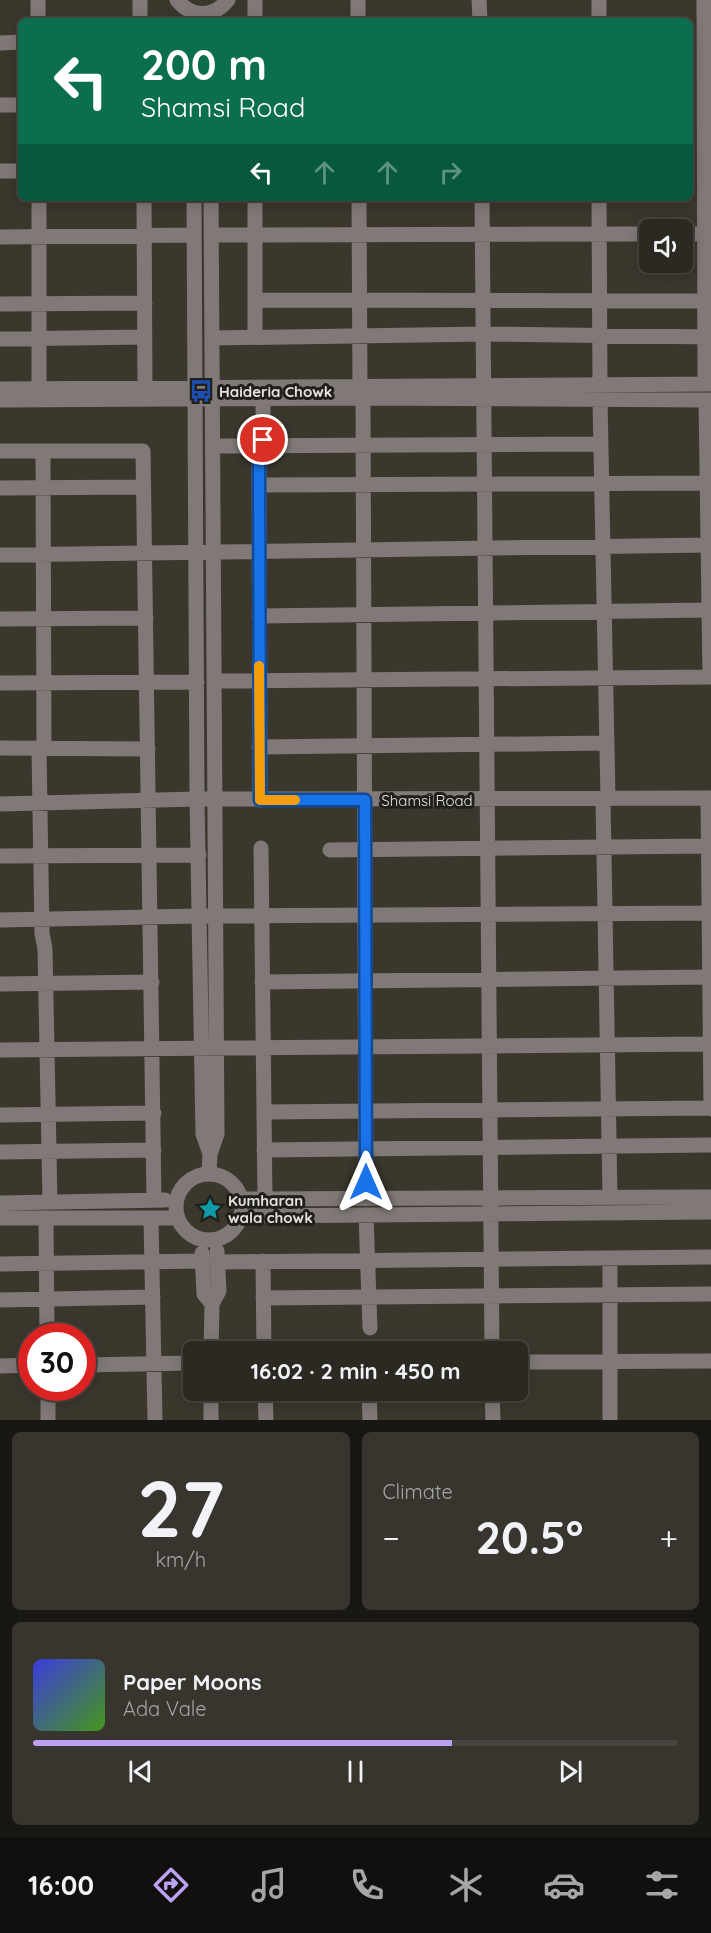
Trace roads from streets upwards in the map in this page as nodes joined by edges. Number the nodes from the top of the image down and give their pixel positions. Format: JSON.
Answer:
{"nodes":[{"id":1,"x":38,"y":0,"type":"edge"},
{"id":2,"x":140,"y":0,"type":"edge"},
{"id":3,"x":177,"y":0,"type":"edge"},
{"id":4,"x":228,"y":0,"type":"edge"},
{"id":5,"x":255,"y":0,"type":"edge"},
{"id":6,"x":358,"y":0,"type":"edge"},
{"id":7,"x":479,"y":0,"type":"edge"},
{"id":8,"x":599,"y":0,"type":"edge"},
{"id":9,"x":704,"y":0,"type":"edge"},
{"id":10,"x":192,"y":16,"type":"edge"},
{"id":11,"x":208,"y":17,"type":"edge"},
{"id":12,"x":38,"y":18,"type":"edge"},
{"id":13,"x":140,"y":18,"type":"edge"},
{"id":14,"x":255,"y":18,"type":"edge"},
{"id":15,"x":358,"y":18,"type":"edge"},
{"id":16,"x":480,"y":18,"type":"edge"},
{"id":17,"x":599,"y":18,"type":"edge"},
{"id":18,"x":697,"y":39,"type":"edge"},
{"id":19,"x":18,"y":42,"type":"edge"},
{"id":20,"x":0,"y":43,"type":"edge"},
{"id":21,"x":0,"y":105,"type":"edge"},
{"id":22,"x":18,"y":105,"type":"edge"},
{"id":23,"x":702,"y":105,"type":"edge"},
{"id":24,"x":697,"y":170,"type":"edge"},
{"id":25,"x":0,"y":171,"type":"edge"},
{"id":26,"x":18,"y":171,"type":"edge"},
{"id":27,"x":39,"y":201,"type":"edge"},
{"id":28,"x":144,"y":201,"type":"edge"},
{"id":29,"x":194,"y":201,"type":"edge"},
{"id":30,"x":211,"y":201,"type":"edge"},
{"id":31,"x":255,"y":201,"type":"edge"},
{"id":32,"x":359,"y":201,"type":"edge"},
{"id":33,"x":482,"y":201,"type":"edge"},
{"id":34,"x":599,"y":201,"type":"edge"},
{"id":35,"x":483,"y":234,"type":"junction"},
{"id":36,"x":600,"y":234,"type":"junction"},
{"id":37,"x":639,"y":234,"type":"edge"},
{"id":38,"x":708,"y":234,"type":"edge"},
{"id":39,"x":194,"y":235,"type":"junction"},
{"id":40,"x":211,"y":235,"type":"junction"},
{"id":41,"x":255,"y":235,"type":"junction"},
{"id":42,"x":360,"y":235,"type":"junction"},
{"id":43,"x":144,"y":236,"type":"junction"},
{"id":44,"x":0,"y":237,"type":"edge"},
{"id":45,"x":39,"y":237,"type":"junction"},
{"id":46,"x":255,"y":300,"type":"junction"},
{"id":47,"x":360,"y":301,"type":"junction"},
{"id":48,"x":484,"y":301,"type":"junction"},
{"id":49,"x":600,"y":301,"type":"junction"},
{"id":50,"x":705,"y":301,"type":"junction"},
{"id":51,"x":145,"y":303,"type":"junction"},
{"id":52,"x":0,"y":304,"type":"edge"},
{"id":53,"x":39,"y":304,"type":"junction"},
{"id":54,"x":484,"y":334,"type":"junction"},
{"id":55,"x":600,"y":335,"type":"junction"},
{"id":56,"x":360,"y":336,"type":"junction"},
{"id":57,"x":145,"y":337,"type":"junction"},
{"id":58,"x":255,"y":337,"type":"junction"},
{"id":59,"x":708,"y":337,"type":"edge"},
{"id":60,"x":212,"y":338,"type":"junction"},
{"id":61,"x":0,"y":339,"type":"edge"},
{"id":62,"x":39,"y":339,"type":"junction"},
{"id":63,"x":708,"y":384,"type":"edge"},
{"id":64,"x":145,"y":388,"type":"junction"},
{"id":65,"x":0,"y":389,"type":"edge"},
{"id":66,"x":39,"y":389,"type":"junction"},
{"id":67,"x":362,"y":392,"type":"junction"},
{"id":68,"x":485,"y":392,"type":"junction"},
{"id":69,"x":600,"y":392,"type":"junction"},
{"id":70,"x":196,"y":393,"type":"junction"},
{"id":71,"x":212,"y":393,"type":"junction"},
{"id":72,"x":263,"y":398,"type":"junction"},
{"id":73,"x":0,"y":400,"type":"edge"},
{"id":74,"x":708,"y":400,"type":"edge"},
{"id":75,"x":600,"y":444,"type":"junction"},
{"id":76,"x":485,"y":445,"type":"junction"},
{"id":77,"x":213,"y":446,"type":"junction"},
{"id":78,"x":259,"y":446,"type":"junction"},
{"id":79,"x":364,"y":446,"type":"junction"},
{"id":80,"x":0,"y":451,"type":"edge"},
{"id":81,"x":43,"y":451,"type":"junction"},
{"id":82,"x":601,"y":483,"type":"junction"},
{"id":83,"x":707,"y":483,"type":"junction"},
{"id":84,"x":485,"y":484,"type":"junction"},
{"id":85,"x":259,"y":485,"type":"junction"},
{"id":86,"x":364,"y":485,"type":"junction"},
{"id":87,"x":143,"y":487,"type":"junction"},
{"id":88,"x":0,"y":488,"type":"edge"},
{"id":89,"x":43,"y":488,"type":"junction"},
{"id":90,"x":710,"y":545,"type":"edge"},
{"id":91,"x":602,"y":547,"type":"junction"},
{"id":92,"x":485,"y":549,"type":"junction"},
{"id":93,"x":364,"y":551,"type":"junction"},
{"id":94,"x":259,"y":552,"type":"junction"},
{"id":95,"x":196,"y":553,"type":"junction"},
{"id":96,"x":213,"y":553,"type":"junction"},
{"id":97,"x":145,"y":554,"type":"junction"},
{"id":98,"x":0,"y":555,"type":"edge"},
{"id":99,"x":43,"y":555,"type":"junction"},
{"id":100,"x":709,"y":610,"type":"junction"},
{"id":101,"x":603,"y":611,"type":"junction"},
{"id":102,"x":486,"y":613,"type":"junction"},
{"id":103,"x":364,"y":615,"type":"junction"},
{"id":104,"x":259,"y":616,"type":"junction"},
{"id":105,"x":43,"y":618,"type":"junction"},
{"id":106,"x":146,"y":618,"type":"junction"},
{"id":107,"x":0,"y":619,"type":"edge"},
{"id":108,"x":711,"y":677,"type":"edge"},
{"id":109,"x":605,"y":678,"type":"junction"},
{"id":110,"x":486,"y":679,"type":"junction"},
{"id":111,"x":364,"y":680,"type":"junction"},
{"id":112,"x":197,"y":681,"type":"junction"},
{"id":113,"x":214,"y":681,"type":"junction"},
{"id":114,"x":259,"y":681,"type":"junction"},
{"id":115,"x":147,"y":682,"type":"junction"},
{"id":116,"x":0,"y":683,"type":"edge"},
{"id":117,"x":44,"y":683,"type":"junction"},
{"id":118,"x":606,"y":743,"type":"junction"},
{"id":119,"x":486,"y":745,"type":"junction"},
{"id":120,"x":365,"y":746,"type":"junction"},
{"id":121,"x":259,"y":747,"type":"junction"},
{"id":122,"x":0,"y":748,"type":"edge"},
{"id":123,"x":42,"y":748,"type":"junction"},
{"id":124,"x":148,"y":749,"type":"junction"},
{"id":125,"x":710,"y":798,"type":"edge"},
{"id":126,"x":605,"y":799,"type":"junction"},
{"id":127,"x":197,"y":800,"type":"junction"},
{"id":128,"x":215,"y":800,"type":"junction"},
{"id":129,"x":260,"y":800,"type":"junction"},
{"id":130,"x":365,"y":800,"type":"junction"},
{"id":131,"x":486,"y":800,"type":"junction"},
{"id":132,"x":149,"y":801,"type":"junction"},
{"id":133,"x":40,"y":803,"type":"junction"},
{"id":134,"x":0,"y":804,"type":"edge"},
{"id":135,"x":709,"y":846,"type":"junction"},
{"id":136,"x":603,"y":847,"type":"junction"},
{"id":137,"x":261,"y":848,"type":"dead end"},
{"id":138,"x":486,"y":848,"type":"junction"},
{"id":139,"x":330,"y":850,"type":"dead end"},
{"id":140,"x":365,"y":850,"type":"junction"},
{"id":141,"x":41,"y":855,"type":"junction"},
{"id":142,"x":150,"y":855,"type":"junction"},
{"id":143,"x":199,"y":855,"type":"junction"},
{"id":144,"x":0,"y":856,"type":"edge"},
{"id":145,"x":710,"y":913,"type":"edge"},
{"id":146,"x":605,"y":914,"type":"junction"},
{"id":147,"x":365,"y":915,"type":"junction"},
{"id":148,"x":488,"y":915,"type":"junction"},
{"id":149,"x":200,"y":916,"type":"junction"},
{"id":150,"x":216,"y":916,"type":"junction"},
{"id":151,"x":262,"y":916,"type":"junction"},
{"id":152,"x":151,"y":917,"type":"junction"},
{"id":153,"x":42,"y":919,"type":"junction"},
{"id":154,"x":0,"y":920,"type":"edge"},
{"id":155,"x":710,"y":977,"type":"edge"},
{"id":156,"x":606,"y":978,"type":"junction"},
{"id":157,"x":488,"y":979,"type":"junction"},
{"id":158,"x":366,"y":981,"type":"junction"},
{"id":159,"x":152,"y":982,"type":"junction"},
{"id":160,"x":262,"y":982,"type":"junction"},
{"id":161,"x":0,"y":984,"type":"edge"},
{"id":162,"x":46,"y":984,"type":"junction"},
{"id":163,"x":711,"y":1044,"type":"edge"},
{"id":164,"x":607,"y":1045,"type":"junction"},
{"id":165,"x":489,"y":1046,"type":"junction"},
{"id":166,"x":366,"y":1047,"type":"junction"},
{"id":167,"x":153,"y":1048,"type":"junction"},
{"id":168,"x":47,"y":1049,"type":"junction"},
{"id":169,"x":209,"y":1049,"type":"junction"},
{"id":170,"x":263,"y":1049,"type":"junction"},
{"id":171,"x":0,"y":1050,"type":"edge"},
{"id":172,"x":711,"y":1108,"type":"edge"},
{"id":173,"x":609,"y":1109,"type":"junction"},
{"id":174,"x":489,"y":1110,"type":"junction"},
{"id":175,"x":366,"y":1111,"type":"junction"},
{"id":176,"x":264,"y":1112,"type":"junction"},
{"id":177,"x":154,"y":1113,"type":"junction"},
{"id":178,"x":48,"y":1114,"type":"junction"},
{"id":179,"x":0,"y":1115,"type":"edge"},
{"id":180,"x":711,"y":1145,"type":"edge"},
{"id":181,"x":609,"y":1146,"type":"junction"},
{"id":182,"x":490,"y":1148,"type":"junction"},
{"id":183,"x":366,"y":1149,"type":"junction"},
{"id":184,"x":154,"y":1150,"type":"junction"},
{"id":185,"x":264,"y":1150,"type":"junction"},
{"id":186,"x":49,"y":1151,"type":"junction"},
{"id":187,"x":0,"y":1152,"type":"edge"},
{"id":188,"x":209,"y":1173,"type":"junction"},
{"id":189,"x":490,"y":1197,"type":"junction"},
{"id":190,"x":610,"y":1197,"type":"junction"},
{"id":191,"x":711,"y":1197,"type":"edge"},
{"id":192,"x":366,"y":1198,"type":"junction"},
{"id":193,"x":242,"y":1199,"type":"junction"},
{"id":194,"x":265,"y":1199,"type":"junction"},
{"id":195,"x":154,"y":1200,"type":"junction"},
{"id":196,"x":176,"y":1200,"type":"junction"},
{"id":197,"x":50,"y":1202,"type":"junction"},
{"id":198,"x":0,"y":1203,"type":"edge"},
{"id":199,"x":711,"y":1212,"type":"edge"},
{"id":200,"x":491,"y":1214,"type":"junction"},
{"id":201,"x":366,"y":1215,"type":"junction"},
{"id":202,"x":241,"y":1216,"type":"junction"},
{"id":203,"x":0,"y":1218,"type":"edge"},
{"id":204,"x":46,"y":1218,"type":"junction"},
{"id":205,"x":152,"y":1218,"type":"junction"},
{"id":206,"x":177,"y":1218,"type":"junction"},
{"id":207,"x":201,"y":1239,"type":"junction"},
{"id":208,"x":218,"y":1239,"type":"junction"},
{"id":209,"x":711,"y":1257,"type":"edge"},
{"id":210,"x":610,"y":1258,"type":"junction"},
{"id":211,"x":491,"y":1259,"type":"junction"},
{"id":212,"x":368,"y":1260,"type":"junction"},
{"id":213,"x":263,"y":1261,"type":"junction"},
{"id":214,"x":152,"y":1262,"type":"junction"},
{"id":215,"x":210,"y":1262,"type":"junction"},
{"id":216,"x":46,"y":1263,"type":"junction"},
{"id":217,"x":0,"y":1264,"type":"edge"},
{"id":218,"x":711,"y":1294,"type":"edge"},
{"id":219,"x":610,"y":1295,"type":"junction"},
{"id":220,"x":492,"y":1296,"type":"junction"},
{"id":221,"x":153,"y":1297,"type":"junction"},
{"id":222,"x":369,"y":1297,"type":"junction"},
{"id":223,"x":263,"y":1298,"type":"junction"},
{"id":224,"x":47,"y":1299,"type":"junction"},
{"id":225,"x":0,"y":1300,"type":"edge"},
{"id":226,"x":47,"y":1323,"type":"edge"},
{"id":227,"x":370,"y":1328,"type":"dead end"},
{"id":228,"x":212,"y":1341,"type":"edge"},
{"id":229,"x":264,"y":1341,"type":"edge"},
{"id":230,"x":492,"y":1341,"type":"edge"},
{"id":231,"x":711,"y":1361,"type":"edge"},
{"id":232,"x":528,"y":1362,"type":"edge"},
{"id":233,"x":610,"y":1362,"type":"junction"},
{"id":234,"x":154,"y":1364,"type":"junction"},
{"id":235,"x":183,"y":1364,"type":"edge"},
{"id":236,"x":0,"y":1365,"type":"edge"},
{"id":237,"x":18,"y":1365,"type":"edge"},
{"id":238,"x":96,"y":1365,"type":"edge"},
{"id":239,"x":48,"y":1401,"type":"edge"},
{"id":240,"x":211,"y":1401,"type":"edge"},
{"id":241,"x":265,"y":1401,"type":"edge"},
{"id":242,"x":369,"y":1401,"type":"edge"},
{"id":243,"x":492,"y":1401,"type":"edge"},
{"id":244,"x":48,"y":1420,"type":"edge"},
{"id":245,"x":155,"y":1420,"type":"edge"},
{"id":246,"x":211,"y":1420,"type":"edge"},
{"id":247,"x":266,"y":1420,"type":"edge"},
{"id":248,"x":370,"y":1420,"type":"edge"},
{"id":249,"x":492,"y":1420,"type":"edge"},
{"id":250,"x":610,"y":1420,"type":"edge"}],
"edges":[{"from":1,"to":12,"type":"street"},
{"from":2,"to":13,"type":"street"},
{"from":3,"to":10,"type":"street"},
{"from":4,"to":11,"type":"street"},
{"from":5,"to":14,"type":"street"},
{"from":6,"to":15,"type":"street"},
{"from":7,"to":16,"type":"street"},
{"from":8,"to":17,"type":"street"},
{"from":9,"to":18,"type":"street"},
{"from":10,"to":11,"type":"street"},
{"from":18,"to":23,"type":"street"},
{"from":19,"to":20,"type":"street"},
{"from":21,"to":22,"type":"street"},
{"from":23,"to":24,"type":"street"},
{"from":24,"to":38,"type":"street"},
{"from":25,"to":26,"type":"street"},
{"from":27,"to":45,"type":"street"},
{"from":28,"to":43,"type":"street"},
{"from":29,"to":39,"type":"street"},
{"from":30,"to":40,"type":"street"},
{"from":31,"to":41,"type":"street"},
{"from":32,"to":42,"type":"street"},
{"from":33,"to":35,"type":"street"},
{"from":34,"to":36,"type":"street"},
{"from":35,"to":36,"type":"street"},
{"from":35,"to":42,"type":"street"},
{"from":35,"to":48,"type":"street"},
{"from":36,"to":37,"type":"street"},
{"from":36,"to":49,"type":"street"},
{"from":38,"to":50,"type":"street"},
{"from":39,"to":43,"type":"street"},
{"from":39,"to":70,"type":"street"},
{"from":40,"to":41,"type":"street"},
{"from":40,"to":60,"type":"street"},
{"from":41,"to":42,"type":"street"},
{"from":41,"to":46,"type":"street"},
{"from":42,"to":47,"type":"street"},
{"from":43,"to":45,"type":"street"},
{"from":43,"to":51,"type":"street"},
{"from":44,"to":45,"type":"street"},
{"from":45,"to":53,"type":"street"},
{"from":46,"to":47,"type":"street"},
{"from":46,"to":58,"type":"street"},
{"from":47,"to":48,"type":"street"},
{"from":47,"to":56,"type":"street"},
{"from":48,"to":49,"type":"street"},
{"from":48,"to":54,"type":"street"},
{"from":49,"to":50,"type":"street"},
{"from":49,"to":55,"type":"street"},
{"from":50,"to":59,"type":"street"},
{"from":51,"to":53,"type":"street"},
{"from":51,"to":57,"type":"street"},
{"from":52,"to":53,"type":"street"},
{"from":53,"to":62,"type":"street"},
{"from":54,"to":55,"type":"street"},
{"from":54,"to":56,"type":"street"},
{"from":54,"to":68,"type":"street"},
{"from":55,"to":59,"type":"street"},
{"from":55,"to":69,"type":"street"},
{"from":56,"to":58,"type":"street"},
{"from":56,"to":67,"type":"street"},
{"from":57,"to":62,"type":"street"},
{"from":57,"to":64,"type":"street"},
{"from":58,"to":60,"type":"street"},
{"from":59,"to":63,"type":"street"},
{"from":60,"to":71,"type":"street"},
{"from":61,"to":62,"type":"street"},
{"from":62,"to":66,"type":"street"},
{"from":63,"to":69,"type":"street"},
{"from":64,"to":66,"type":"street"},
{"from":64,"to":70,"type":"street"},
{"from":65,"to":66,"type":"street"},
{"from":67,"to":68,"type":"street"},
{"from":67,"to":71,"type":"street"},
{"from":67,"to":72,"type":"street"},
{"from":67,"to":79,"type":"street"},
{"from":68,"to":69,"type":"street"},
{"from":68,"to":76,"type":"street"},
{"from":69,"to":74,"type":"street"},
{"from":69,"to":75,"type":"street"},
{"from":70,"to":71,"type":"street"},
{"from":70,"to":73,"type":"street"},
{"from":70,"to":95,"type":"street"},
{"from":71,"to":72,"type":"street"},
{"from":71,"to":77,"type":"street"},
{"from":72,"to":78,"type":"street"},
{"from":74,"to":83,"type":"street"},
{"from":75,"to":76,"type":"street"},
{"from":75,"to":82,"type":"street"},
{"from":76,"to":79,"type":"street"},
{"from":76,"to":84,"type":"street"},
{"from":77,"to":78,"type":"street"},
{"from":77,"to":96,"type":"street"},
{"from":78,"to":79,"type":"street"},
{"from":78,"to":85,"type":"street"},
{"from":79,"to":86,"type":"street"},
{"from":80,"to":81,"type":"street"},
{"from":81,"to":87,"type":"street"},
{"from":81,"to":89,"type":"street"},
{"from":82,"to":83,"type":"street"},
{"from":82,"to":84,"type":"street"},
{"from":82,"to":91,"type":"street"},
{"from":83,"to":90,"type":"street"},
{"from":84,"to":86,"type":"street"},
{"from":84,"to":92,"type":"street"},
{"from":85,"to":86,"type":"street"},
{"from":85,"to":94,"type":"street"},
{"from":86,"to":93,"type":"street"},
{"from":87,"to":89,"type":"street"},
{"from":87,"to":97,"type":"street"},
{"from":88,"to":89,"type":"street"},
{"from":89,"to":99,"type":"street"},
{"from":90,"to":91,"type":"street"},
{"from":90,"to":100,"type":"street"},
{"from":91,"to":92,"type":"street"},
{"from":91,"to":101,"type":"street"},
{"from":92,"to":93,"type":"street"},
{"from":92,"to":102,"type":"street"},
{"from":93,"to":94,"type":"street"},
{"from":93,"to":103,"type":"street"},
{"from":94,"to":96,"type":"street"},
{"from":94,"to":104,"type":"street"},
{"from":95,"to":96,"type":"street"},
{"from":95,"to":97,"type":"street"},
{"from":95,"to":112,"type":"street"},
{"from":96,"to":113,"type":"street"},
{"from":97,"to":99,"type":"street"},
{"from":97,"to":106,"type":"street"},
{"from":98,"to":99,"type":"street"},
{"from":99,"to":105,"type":"street"},
{"from":100,"to":101,"type":"street"},
{"from":100,"to":108,"type":"street"},
{"from":101,"to":102,"type":"street"},
{"from":101,"to":109,"type":"street"},
{"from":102,"to":103,"type":"street"},
{"from":102,"to":110,"type":"street"},
{"from":103,"to":104,"type":"street"},
{"from":103,"to":111,"type":"street"},
{"from":104,"to":114,"type":"street"},
{"from":105,"to":106,"type":"street"},
{"from":105,"to":107,"type":"street"},
{"from":105,"to":117,"type":"street"},
{"from":106,"to":115,"type":"street"},
{"from":108,"to":109,"type":"street"},
{"from":109,"to":110,"type":"street"},
{"from":109,"to":118,"type":"street"},
{"from":110,"to":111,"type":"street"},
{"from":110,"to":119,"type":"street"},
{"from":111,"to":114,"type":"street"},
{"from":111,"to":120,"type":"street"},
{"from":112,"to":115,"type":"street"},
{"from":112,"to":127,"type":"street"},
{"from":113,"to":114,"type":"street"},
{"from":113,"to":128,"type":"street"},
{"from":114,"to":121,"type":"street"},
{"from":115,"to":117,"type":"street"},
{"from":115,"to":124,"type":"street"},
{"from":116,"to":117,"type":"street"},
{"from":117,"to":123,"type":"street"},
{"from":118,"to":119,"type":"street"},
{"from":118,"to":126,"type":"street"},
{"from":119,"to":120,"type":"street"},
{"from":119,"to":131,"type":"street"},
{"from":120,"to":121,"type":"street"},
{"from":120,"to":130,"type":"street"},
{"from":121,"to":129,"type":"street"},
{"from":122,"to":123,"type":"street"},
{"from":123,"to":124,"type":"street"},
{"from":123,"to":133,"type":"street"},
{"from":124,"to":132,"type":"street"},
{"from":125,"to":126,"type":"street","name":"Shamsi Road"},
{"from":125,"to":135,"type":"street"},
{"from":126,"to":131,"type":"street","name":"Shamsi Road"},
{"from":126,"to":136,"type":"street"},
{"from":127,"to":128,"type":"street","name":"Shamsi Road"},
{"from":127,"to":132,"type":"street","name":"Shamsi Road"},
{"from":127,"to":143,"type":"street"},
{"from":128,"to":129,"type":"street","name":"Shamsi Road"},
{"from":128,"to":150,"type":"street"},
{"from":129,"to":130,"type":"street","name":"Shamsi Road"},
{"from":130,"to":131,"type":"street","name":"Shamsi Road"},
{"from":130,"to":140,"type":"street"},
{"from":131,"to":138,"type":"street"},
{"from":132,"to":133,"type":"street","name":"Shamsi Road"},
{"from":132,"to":142,"type":"street"},
{"from":133,"to":134,"type":"street","name":"Shamsi Road"},
{"from":133,"to":141,"type":"street"},
{"from":135,"to":136,"type":"street"},
{"from":135,"to":145,"type":"street"},
{"from":136,"to":138,"type":"street"},
{"from":136,"to":146,"type":"street"},
{"from":137,"to":151,"type":"street"},
{"from":138,"to":140,"type":"street"},
{"from":138,"to":148,"type":"street"},
{"from":139,"to":140,"type":"street"},
{"from":140,"to":147,"type":"street"},
{"from":141,"to":142,"type":"street"},
{"from":141,"to":144,"type":"street"},
{"from":141,"to":153,"type":"street"},
{"from":142,"to":143,"type":"street"},
{"from":142,"to":152,"type":"street"},
{"from":143,"to":149,"type":"street"},
{"from":145,"to":146,"type":"street"},
{"from":145,"to":155,"type":"street"},
{"from":146,"to":148,"type":"street"},
{"from":146,"to":156,"type":"street"},
{"from":147,"to":148,"type":"street"},
{"from":147,"to":151,"type":"street"},
{"from":147,"to":158,"type":"street"},
{"from":148,"to":157,"type":"street"},
{"from":149,"to":150,"type":"street"},
{"from":149,"to":152,"type":"street"},
{"from":149,"to":169,"type":"street"},
{"from":150,"to":151,"type":"street"},
{"from":150,"to":169,"type":"street"},
{"from":151,"to":160,"type":"street"},
{"from":152,"to":153,"type":"street"},
{"from":152,"to":159,"type":"street"},
{"from":153,"to":154,"type":"street"},
{"from":153,"to":162,"type":"street"},
{"from":155,"to":156,"type":"street"},
{"from":155,"to":163,"type":"street"},
{"from":156,"to":157,"type":"street"},
{"from":156,"to":164,"type":"street"},
{"from":157,"to":158,"type":"street"},
{"from":157,"to":165,"type":"street"},
{"from":158,"to":160,"type":"street"},
{"from":158,"to":166,"type":"street"},
{"from":159,"to":162,"type":"street"},
{"from":159,"to":167,"type":"street"},
{"from":160,"to":170,"type":"street"},
{"from":161,"to":162,"type":"street"},
{"from":162,"to":168,"type":"street"},
{"from":163,"to":164,"type":"street"},
{"from":163,"to":172,"type":"street"},
{"from":164,"to":165,"type":"street"},
{"from":164,"to":173,"type":"street"},
{"from":165,"to":166,"type":"street"},
{"from":165,"to":174,"type":"street"},
{"from":166,"to":170,"type":"street"},
{"from":166,"to":175,"type":"street"},
{"from":167,"to":168,"type":"street"},
{"from":167,"to":169,"type":"street"},
{"from":167,"to":177,"type":"street"},
{"from":168,"to":171,"type":"street"},
{"from":168,"to":178,"type":"street"},
{"from":169,"to":170,"type":"street"},
{"from":169,"to":188,"type":"street"},
{"from":170,"to":176,"type":"street"},
{"from":172,"to":173,"type":"street"},
{"from":173,"to":174,"type":"street"},
{"from":173,"to":181,"type":"street"},
{"from":174,"to":175,"type":"street"},
{"from":174,"to":182,"type":"street"},
{"from":175,"to":176,"type":"street"},
{"from":175,"to":183,"type":"street"},
{"from":176,"to":185,"type":"street"},
{"from":177,"to":178,"type":"street"},
{"from":177,"to":184,"type":"street"},
{"from":178,"to":179,"type":"street"},
{"from":178,"to":186,"type":"street"},
{"from":180,"to":181,"type":"street"},
{"from":181,"to":182,"type":"street"},
{"from":181,"to":190,"type":"street"},
{"from":182,"to":183,"type":"street"},
{"from":182,"to":189,"type":"street"},
{"from":183,"to":185,"type":"street"},
{"from":183,"to":192,"type":"street"},
{"from":184,"to":186,"type":"street"},
{"from":184,"to":195,"type":"street"},
{"from":185,"to":194,"type":"street"},
{"from":186,"to":187,"type":"street"},
{"from":186,"to":197,"type":"street"},
{"from":188,"to":193,"type":"street"},
{"from":188,"to":196,"type":"street"},
{"from":189,"to":190,"type":"street"},
{"from":189,"to":192,"type":"street"},
{"from":189,"to":200,"type":"street"},
{"from":190,"to":191,"type":"street"},
{"from":192,"to":194,"type":"street"},
{"from":193,"to":194,"type":"street"},
{"from":193,"to":202,"type":"street"},
{"from":195,"to":196,"type":"street"},
{"from":195,"to":197,"type":"street"},
{"from":196,"to":206,"type":"street"},
{"from":197,"to":198,"type":"street"},
{"from":199,"to":200,"type":"street"},
{"from":200,"to":201,"type":"street"},
{"from":200,"to":211,"type":"street"},
{"from":201,"to":202,"type":"street"},
{"from":201,"to":212,"type":"street"},
{"from":202,"to":208,"type":"street"},
{"from":203,"to":204,"type":"street"},
{"from":204,"to":205,"type":"street"},
{"from":204,"to":216,"type":"street"},
{"from":205,"to":206,"type":"street"},
{"from":205,"to":214,"type":"street"},
{"from":206,"to":207,"type":"street"},
{"from":207,"to":208,"type":"street"},
{"from":207,"to":215,"type":"street"},
{"from":208,"to":215,"type":"street"},
{"from":209,"to":210,"type":"street"},
{"from":210,"to":211,"type":"street"},
{"from":210,"to":219,"type":"street"},
{"from":211,"to":212,"type":"street"},
{"from":211,"to":220,"type":"street"},
{"from":212,"to":213,"type":"street"},
{"from":212,"to":222,"type":"street"},
{"from":213,"to":215,"type":"street"},
{"from":213,"to":223,"type":"street"},
{"from":214,"to":215,"type":"street"},
{"from":214,"to":216,"type":"street"},
{"from":214,"to":221,"type":"street"},
{"from":215,"to":228,"type":"street"},
{"from":216,"to":217,"type":"street"},
{"from":216,"to":224,"type":"street"},
{"from":218,"to":219,"type":"street"},
{"from":219,"to":220,"type":"street"},
{"from":219,"to":233,"type":"street"},
{"from":220,"to":222,"type":"street"},
{"from":220,"to":230,"type":"street"},
{"from":221,"to":224,"type":"street"},
{"from":221,"to":234,"type":"street"},
{"from":222,"to":223,"type":"street"},
{"from":222,"to":227,"type":"street"},
{"from":223,"to":229,"type":"street"},
{"from":224,"to":225,"type":"street"},
{"from":224,"to":226,"type":"street"},
{"from":231,"to":233,"type":"street"},
{"from":232,"to":233,"type":"street"},
{"from":233,"to":250,"type":"street"},
{"from":234,"to":235,"type":"street"},
{"from":234,"to":238,"type":"street"},
{"from":234,"to":245,"type":"street"},
{"from":236,"to":237,"type":"street"},
{"from":239,"to":244,"type":"street"},
{"from":240,"to":246,"type":"street"},
{"from":241,"to":247,"type":"street"},
{"from":242,"to":248,"type":"street"},
{"from":243,"to":249,"type":"street"}]}
